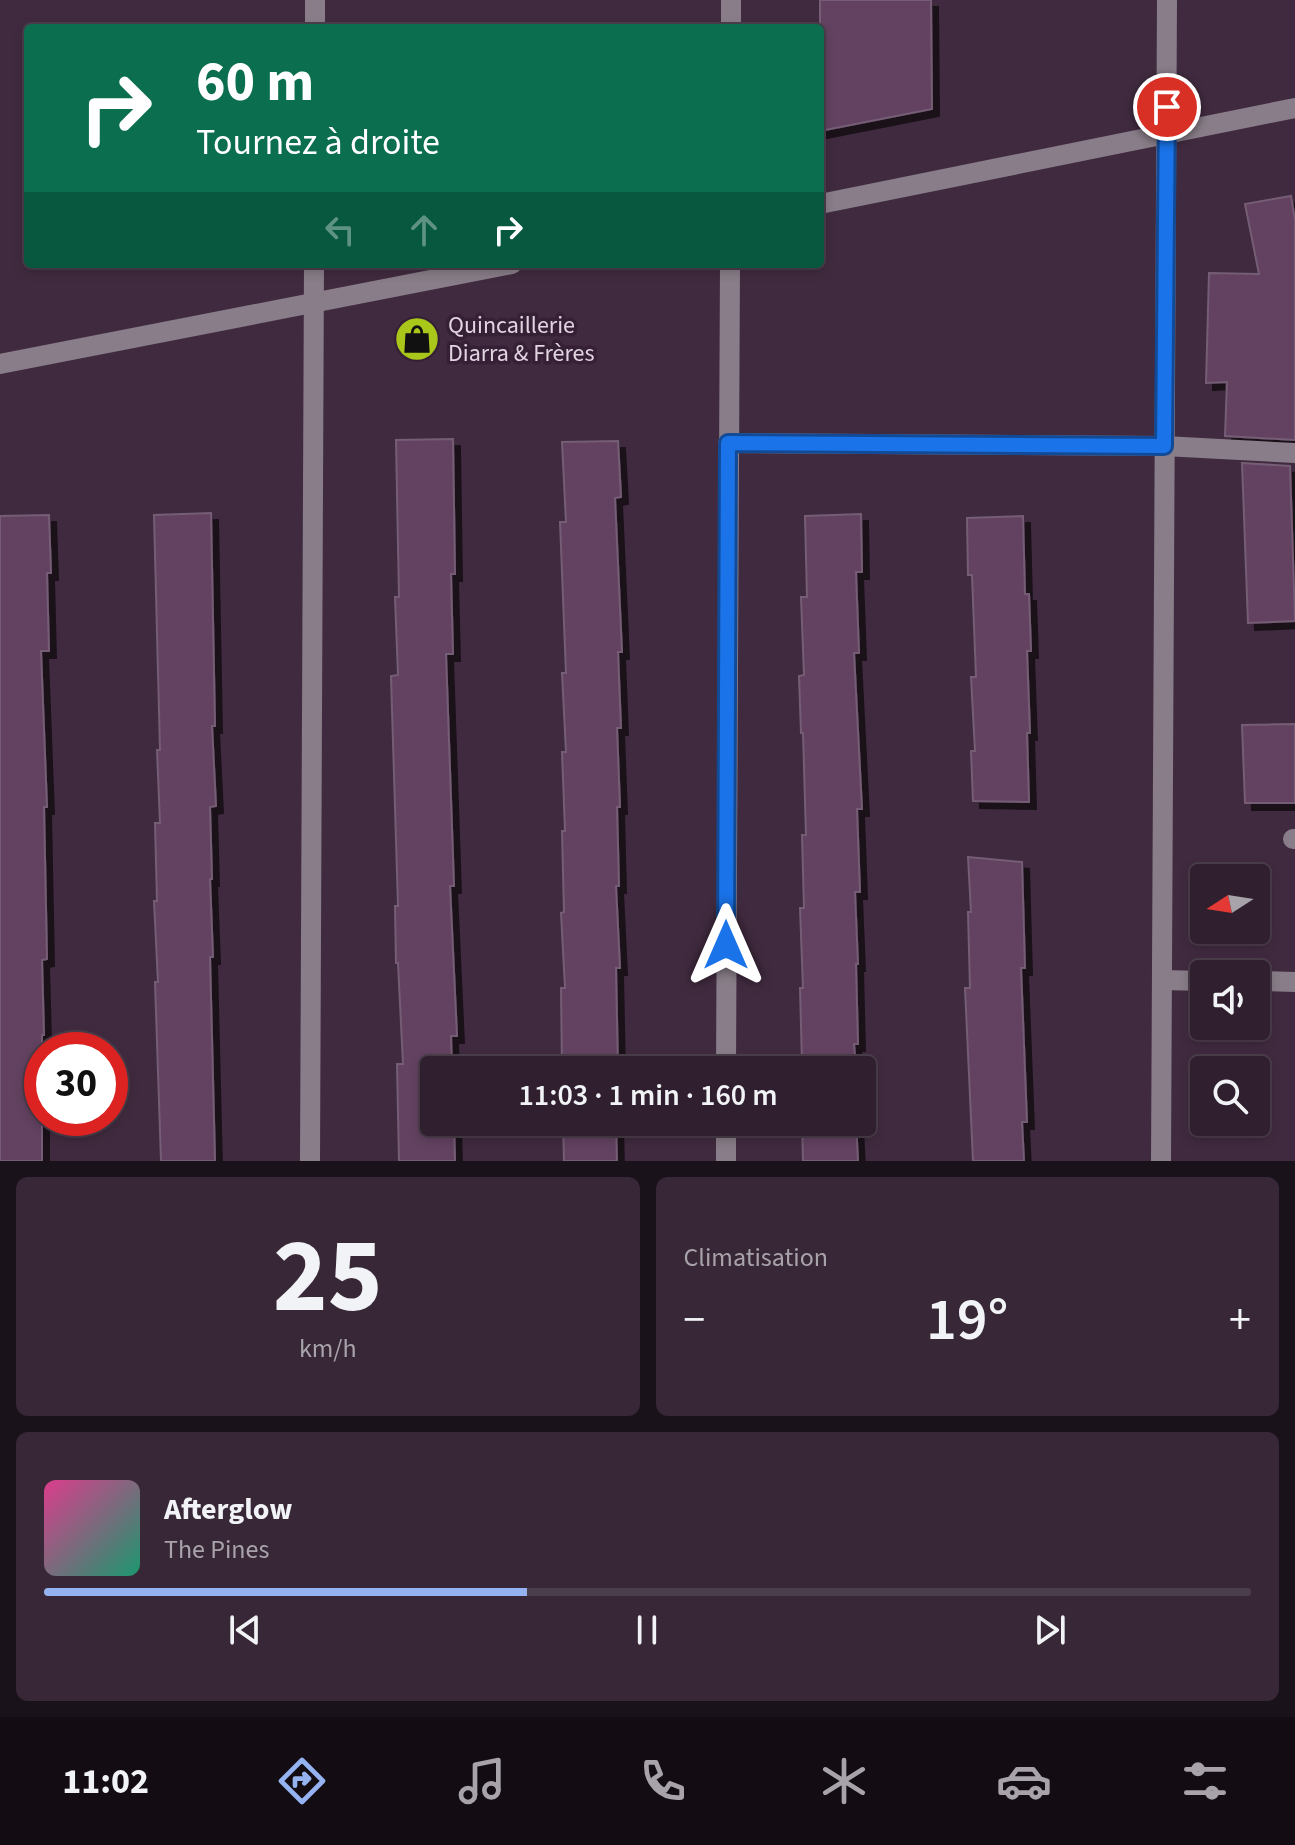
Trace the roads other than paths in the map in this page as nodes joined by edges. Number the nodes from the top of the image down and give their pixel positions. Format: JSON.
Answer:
{"nodes":[{"id":1,"x":315,"y":0,"type":"edge"},
{"id":2,"x":731,"y":0,"type":"edge"},
{"id":3,"x":1167,"y":0,"type":"edge"},
{"id":4,"x":315,"y":24,"type":"edge"},
{"id":5,"x":731,"y":24,"type":"edge"},
{"id":6,"x":1295,"y":108,"type":"edge"},
{"id":7,"x":1167,"y":134,"type":"junction"},
{"id":8,"x":824,"y":203,"type":"edge"},
{"id":9,"x":314,"y":268,"type":"edge"},
{"id":10,"x":491,"y":268,"type":"edge"},
{"id":11,"x":730,"y":268,"type":"edge"},
{"id":12,"x":314,"y":302,"type":"junction"},
{"id":13,"x":0,"y":364,"type":"edge"},
{"id":14,"x":728,"y":443,"type":"junction"},
{"id":15,"x":1164,"y":446,"type":"junction"},
{"id":16,"x":1295,"y":453,"type":"edge"},
{"id":17,"x":1162,"y":980,"type":"junction"},
{"id":18,"x":1190,"y":981,"type":"edge"},
{"id":19,"x":1270,"y":981,"type":"edge"},
{"id":20,"x":1295,"y":982,"type":"edge"},
{"id":21,"x":726,"y":1056,"type":"edge"},
{"id":22,"x":726,"y":1136,"type":"edge"},
{"id":23,"x":310,"y":1161,"type":"edge"},
{"id":24,"x":726,"y":1161,"type":"edge"},
{"id":25,"x":1161,"y":1161,"type":"edge"}],
"edges":[{"from":1,"to":4,"type":"street"},
{"from":2,"to":5,"type":"street"},
{"from":3,"to":7,"type":"street"},
{"from":6,"to":7,"type":"street"},
{"from":7,"to":8,"type":"street"},
{"from":7,"to":15,"type":"street"},
{"from":9,"to":12,"type":"street"},
{"from":10,"to":12,"type":"street"},
{"from":11,"to":14,"type":"street"},
{"from":12,"to":13,"type":"street"},
{"from":12,"to":23,"type":"street"},
{"from":14,"to":15,"type":"street"},
{"from":14,"to":21,"type":"street"},
{"from":15,"to":16,"type":"street"},
{"from":15,"to":17,"type":"street"},
{"from":17,"to":18,"type":"street"},
{"from":17,"to":25,"type":"street"},
{"from":19,"to":20,"type":"street"},
{"from":22,"to":24,"type":"street"}]}
